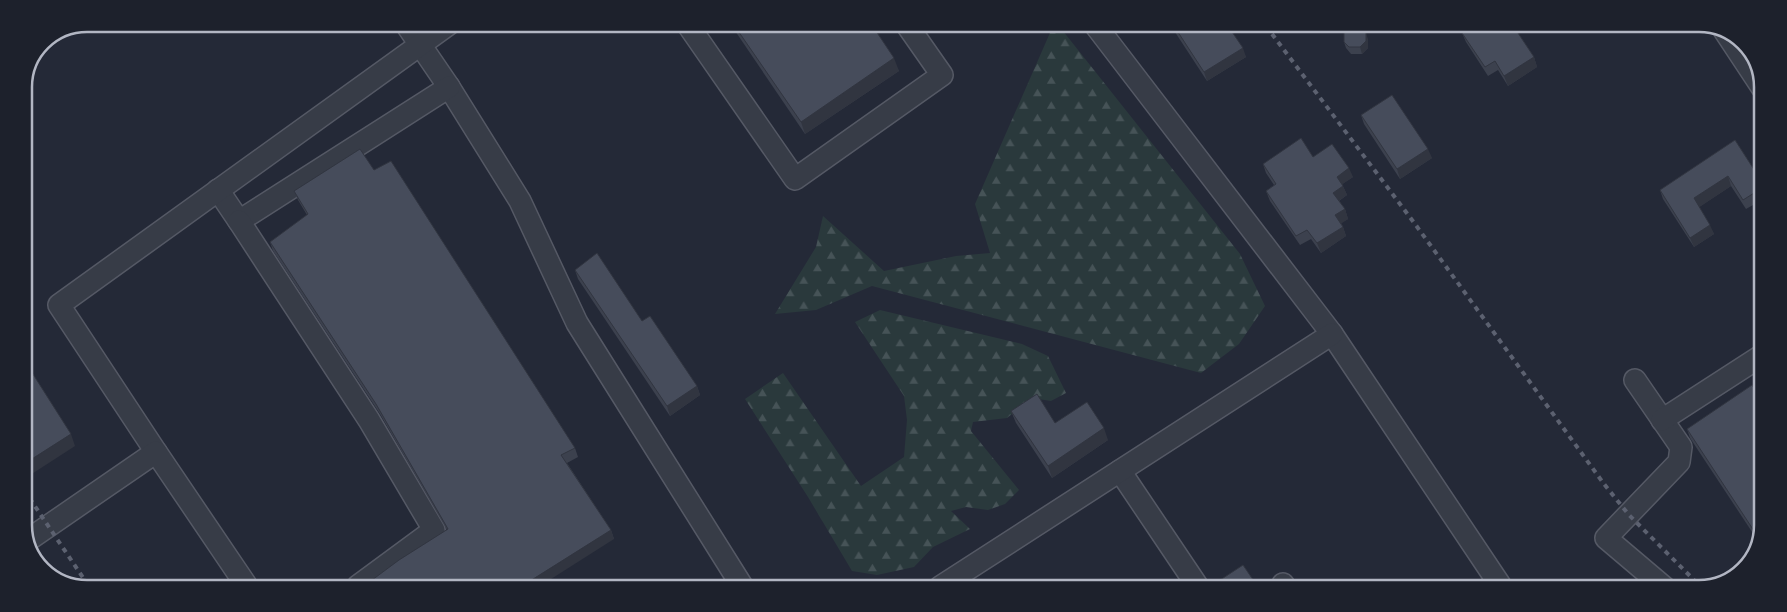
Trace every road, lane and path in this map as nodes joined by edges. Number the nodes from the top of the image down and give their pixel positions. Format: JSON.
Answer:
{"nodes":[{"id":1,"x":411,"y":32,"type":"edge"},
{"id":2,"x":438,"y":32,"type":"edge"},
{"id":3,"x":693,"y":32,"type":"edge"},
{"id":4,"x":912,"y":32,"type":"edge"},
{"id":5,"x":1101,"y":32,"type":"edge"},
{"id":6,"x":420,"y":45,"type":"junction"},
{"id":7,"x":1735,"y":46,"type":"edge"},
{"id":8,"x":1752,"y":73,"type":"edge"},
{"id":9,"x":449,"y":87,"type":"junction"},
{"id":10,"x":218,"y":190,"type":"junction"},
{"id":11,"x":239,"y":221,"type":"junction"},
{"id":12,"x":1332,"y":334,"type":"junction"},
{"id":13,"x":1754,"y":361,"type":"edge"},
{"id":14,"x":1635,"y":380,"type":"dead end"},
{"id":15,"x":1662,"y":420,"type":"junction"},
{"id":16,"x":156,"y":452,"type":"junction"},
{"id":17,"x":1120,"y":471,"type":"junction"},
{"id":18,"x":34,"y":536,"type":"edge"},
{"id":19,"x":243,"y":580,"type":"edge"},
{"id":20,"x":366,"y":580,"type":"edge"},
{"id":21,"x":738,"y":580,"type":"edge"},
{"id":22,"x":951,"y":580,"type":"edge"},
{"id":23,"x":1193,"y":580,"type":"edge"},
{"id":24,"x":1497,"y":580,"type":"edge"},
{"id":25,"x":1656,"y":580,"type":"edge"}],
"edges":[{"from":1,"to":6,"type":"lane"},
{"from":2,"to":6,"type":"lane"},
{"from":3,"to":4,"type":"lane"},
{"from":5,"to":12,"type":"lane"},
{"from":6,"to":9,"type":"lane"},
{"from":6,"to":10,"type":"lane"},
{"from":7,"to":8,"type":"lane"},
{"from":9,"to":11,"type":"lane"},
{"from":9,"to":21,"type":"lane"},
{"from":10,"to":11,"type":"lane"},
{"from":10,"to":16,"type":"lane"},
{"from":11,"to":20,"type":"lane"},
{"from":12,"to":17,"type":"lane"},
{"from":12,"to":24,"type":"lane"},
{"from":13,"to":15,"type":"lane"},
{"from":14,"to":15,"type":"lane"},
{"from":15,"to":25,"type":"lane"},
{"from":16,"to":18,"type":"lane"},
{"from":16,"to":19,"type":"lane"},
{"from":17,"to":22,"type":"lane"},
{"from":17,"to":23,"type":"lane"}]}
